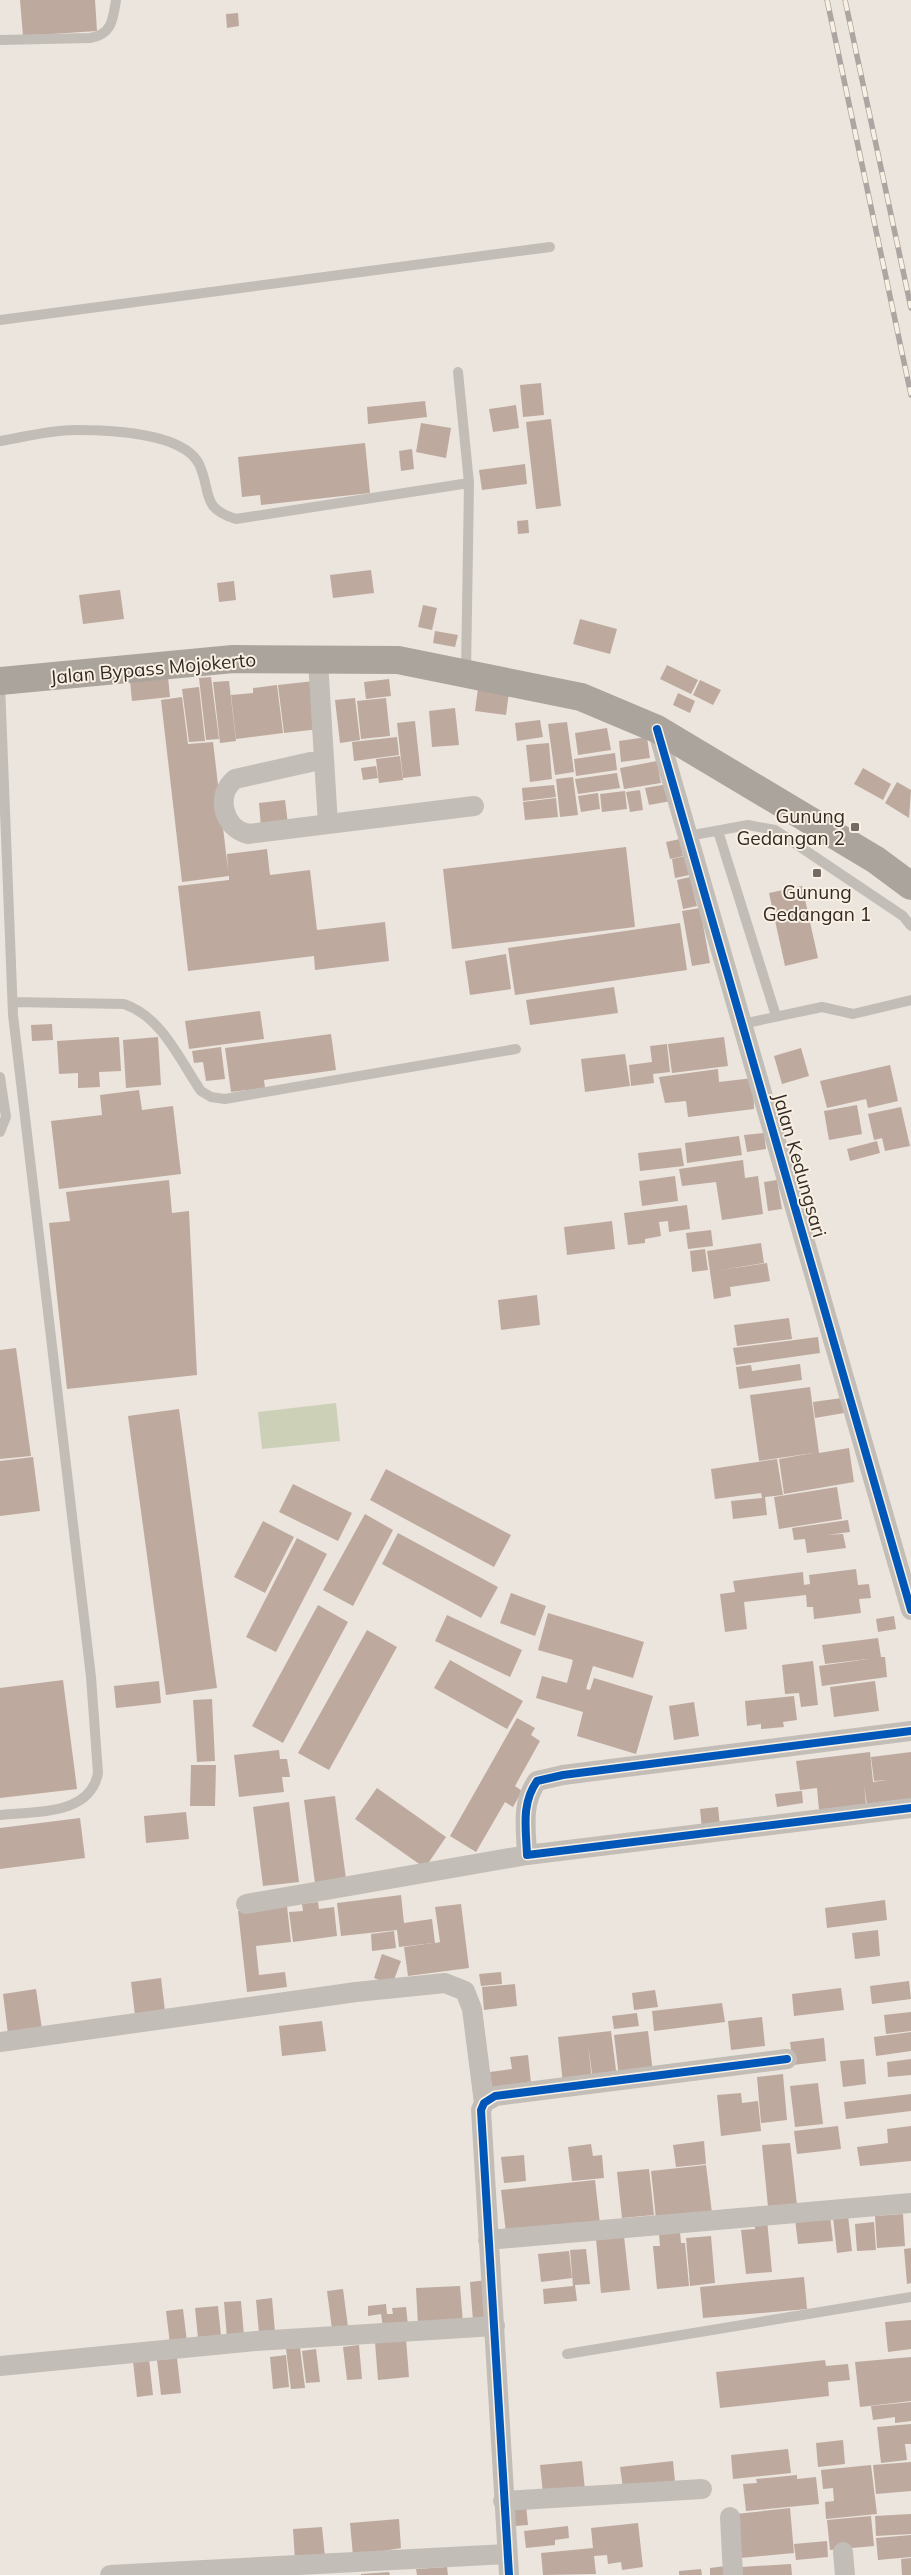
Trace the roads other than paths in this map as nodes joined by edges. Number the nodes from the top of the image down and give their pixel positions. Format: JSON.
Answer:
{"nodes":[{"id":1,"x":116,"y":0,"type":"edge"},
{"id":2,"x":0,"y":40,"type":"edge"},
{"id":3,"x":550,"y":248,"type":"dead end"},
{"id":4,"x":0,"y":320,"type":"edge"},
{"id":5,"x":458,"y":372,"type":"dead end"},
{"id":6,"x":0,"y":441,"type":"edge"},
{"id":7,"x":469,"y":483,"type":"junction"},
{"id":8,"x":318,"y":661,"type":"junction"},
{"id":9,"x":466,"y":674,"type":"junction"},
{"id":10,"x":0,"y":683,"type":"edge"},
{"id":11,"x":657,"y":728,"type":"junction"},
{"id":12,"x":324,"y":759,"type":"junction"},
{"id":13,"x":474,"y":806,"type":"dead end"},
{"id":14,"x":328,"y":824,"type":"junction"},
{"id":15,"x":718,"y":831,"type":"junction"},
{"id":16,"x":688,"y":836,"type":"junction"},
{"id":17,"x":911,"y":886,"type":"edge"},
{"id":18,"x":911,"y":926,"type":"edge"},
{"id":19,"x":911,"y":1000,"type":"edge"},
{"id":20,"x":13,"y":1002,"type":"junction"},
{"id":21,"x":776,"y":1016,"type":"junction"},
{"id":22,"x":742,"y":1024,"type":"junction"},
{"id":23,"x":516,"y":1049,"type":"dead end"},
{"id":24,"x":0,"y":1077,"type":"edge"},
{"id":25,"x":0,"y":1132,"type":"edge"},
{"id":26,"x":911,"y":1610,"type":"edge"},
{"id":27,"x":911,"y":1731,"type":"edge"},
{"id":28,"x":911,"y":1808,"type":"edge"},
{"id":29,"x":0,"y":1815,"type":"edge"},
{"id":30,"x":527,"y":1855,"type":"junction"},
{"id":31,"x":246,"y":1904,"type":"dead end"},
{"id":32,"x":0,"y":2042,"type":"edge"},
{"id":33,"x":787,"y":2059,"type":"dead end"},
{"id":34,"x":484,"y":2103,"type":"junction"},
{"id":35,"x":911,"y":2203,"type":"edge"},
{"id":36,"x":488,"y":2240,"type":"junction"},
{"id":37,"x":911,"y":2297,"type":"edge"},
{"id":38,"x":494,"y":2326,"type":"junction"},
{"id":39,"x":567,"y":2354,"type":"dead end"},
{"id":40,"x":0,"y":2366,"type":"edge"},
{"id":41,"x":702,"y":2489,"type":"dead end"},
{"id":42,"x":503,"y":2501,"type":"junction"},
{"id":43,"x":730,"y":2517,"type":"dead end"},
{"id":44,"x":843,"y":2552,"type":"dead end"},
{"id":45,"x":507,"y":2554,"type":"junction"},
{"id":46,"x":110,"y":2575,"type":"edge"},
{"id":47,"x":509,"y":2575,"type":"edge"},
{"id":48,"x":733,"y":2575,"type":"edge"},
{"id":49,"x":845,"y":2575,"type":"edge"}],
"edges":[{"from":1,"to":2,"type":"lane"},
{"from":3,"to":4,"type":"lane"},
{"from":5,"to":7,"type":"lane"},
{"from":6,"to":7,"type":"lane"},
{"from":7,"to":9,"type":"lane"},
{"from":8,"to":9,"type":"highway","name":"Jalan Bypass Mojokerto"},
{"from":8,"to":10,"type":"highway","name":"Jalan Bypass Mojokerto"},
{"from":8,"to":12,"type":"street"},
{"from":9,"to":11,"type":"highway","name":"Jalan Bypass Mojokerto"},
{"from":10,"to":20,"type":"lane"},
{"from":11,"to":16,"type":"street","name":"Jalan Kedungsari"},
{"from":11,"to":17,"type":"highway","name":"Jalan Bypass Mojokerto"},
{"from":12,"to":14,"type":"street"},
{"from":12,"to":14,"type":"street"},
{"from":13,"to":14,"type":"street"},
{"from":15,"to":16,"type":"lane"},
{"from":15,"to":18,"type":"lane"},
{"from":15,"to":21,"type":"lane"},
{"from":16,"to":22,"type":"street","name":"Jalan Kedungsari"},
{"from":19,"to":21,"type":"lane"},
{"from":20,"to":23,"type":"lane"},
{"from":20,"to":29,"type":"lane"},
{"from":21,"to":22,"type":"lane"},
{"from":22,"to":26,"type":"street","name":"Jalan Kedungsari"},
{"from":24,"to":25,"type":"lane"},
{"from":27,"to":30,"type":"street"},
{"from":28,"to":30,"type":"street"},
{"from":30,"to":31,"type":"street"},
{"from":32,"to":34,"type":"street"},
{"from":33,"to":34,"type":"street"},
{"from":34,"to":36,"type":"street"},
{"from":35,"to":36,"type":"street"},
{"from":36,"to":38,"type":"street"},
{"from":37,"to":39,"type":"lane"},
{"from":38,"to":40,"type":"street"},
{"from":38,"to":42,"type":"street"},
{"from":41,"to":42,"type":"street"},
{"from":42,"to":45,"type":"street"},
{"from":43,"to":48,"type":"street"},
{"from":44,"to":49,"type":"street"},
{"from":45,"to":46,"type":"street"},
{"from":45,"to":47,"type":"street"}]}
